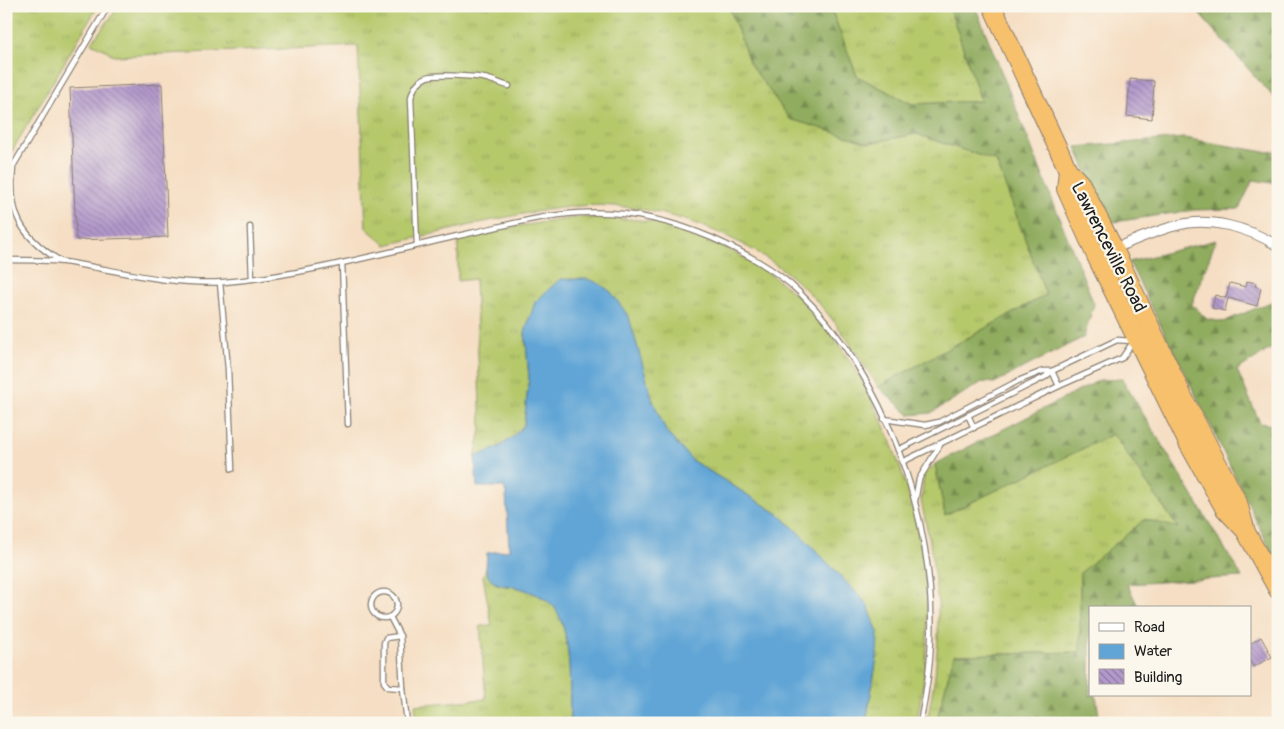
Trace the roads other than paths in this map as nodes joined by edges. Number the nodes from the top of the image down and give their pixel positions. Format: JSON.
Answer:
{"nodes":[{"id":1,"x":108,"y":6,"type":"edge"},
{"id":2,"x":992,"y":6,"type":"edge"},
{"id":3,"x":509,"y":86,"type":"dead end"},
{"id":4,"x":13,"y":164,"type":"junction"},
{"id":5,"x":1068,"y":170,"type":"junction"},
{"id":6,"x":6,"y":178,"type":"edge"},
{"id":7,"x":250,"y":227,"type":"dead end"},
{"id":8,"x":417,"y":245,"type":"junction"},
{"id":9,"x":1278,"y":246,"type":"edge"},
{"id":10,"x":1114,"y":249,"type":"junction"},
{"id":11,"x":1096,"y":256,"type":"junction"},
{"id":12,"x":6,"y":260,"type":"edge"},
{"id":13,"x":61,"y":262,"type":"junction"},
{"id":14,"x":342,"y":263,"type":"junction"},
{"id":15,"x":252,"y":279,"type":"junction"},
{"id":16,"x":220,"y":283,"type":"junction"},
{"id":17,"x":1140,"y":337,"type":"junction"},
{"id":18,"x":1052,"y":371,"type":"junction"},
{"id":19,"x":1060,"y":386,"type":"junction"},
{"id":20,"x":968,"y":415,"type":"junction"},
{"id":21,"x":884,"y":420,"type":"junction"},
{"id":22,"x":348,"y":424,"type":"dead end"},
{"id":23,"x":974,"y":428,"type":"junction"},
{"id":24,"x":940,"y":444,"type":"junction"},
{"id":25,"x":898,"y":450,"type":"junction"},
{"id":26,"x":902,"y":462,"type":"junction"},
{"id":27,"x":232,"y":469,"type":"dead end"},
{"id":28,"x":914,"y":503,"type":"junction"},
{"id":29,"x":1278,"y":590,"type":"edge"},
{"id":30,"x":390,"y":616,"type":"junction"},
{"id":31,"x":400,"y":636,"type":"junction"},
{"id":32,"x":403,"y":688,"type":"junction"},
{"id":33,"x":408,"y":723,"type":"edge"},
{"id":34,"x":920,"y":723,"type":"edge"}],
"edges":[{"from":1,"to":4,"type":"lane"},
{"from":2,"to":5,"type":"highway"},
{"from":3,"to":8,"type":"lane"},
{"from":4,"to":6,"type":"lane"},
{"from":4,"to":13,"type":"lane"},
{"from":5,"to":10,"type":"highway","name":"Lawrenceville Road"},
{"from":5,"to":11,"type":"highway","name":"Lawrenceville Road"},
{"from":7,"to":15,"type":"lane"},
{"from":8,"to":14,"type":"lane"},
{"from":8,"to":21,"type":"lane"},
{"from":9,"to":10,"type":"street"},
{"from":10,"to":11,"type":"street"},
{"from":10,"to":17,"type":"highway","name":"Lawrenceville Road"},
{"from":11,"to":17,"type":"highway","name":"Lawrenceville Road"},
{"from":12,"to":13,"type":"lane"},
{"from":13,"to":16,"type":"lane"},
{"from":14,"to":15,"type":"lane"},
{"from":14,"to":22,"type":"lane"},
{"from":15,"to":16,"type":"lane"},
{"from":16,"to":27,"type":"lane"},
{"from":17,"to":18,"type":"lane"},
{"from":17,"to":19,"type":"lane"},
{"from":17,"to":29,"type":"highway","name":"Lawrenceville Road"},
{"from":18,"to":19,"type":"lane"},
{"from":18,"to":20,"type":"lane"},
{"from":18,"to":21,"type":"lane"},
{"from":19,"to":23,"type":"lane"},
{"from":20,"to":23,"type":"lane"},
{"from":20,"to":25,"type":"lane"},
{"from":21,"to":25,"type":"lane"},
{"from":23,"to":24,"type":"lane"},
{"from":24,"to":26,"type":"lane"},
{"from":24,"to":28,"type":"lane"},
{"from":25,"to":26,"type":"lane"},
{"from":26,"to":28,"type":"lane"},
{"from":28,"to":34,"type":"lane"},
{"from":30,"to":30,"type":"lane"},
{"from":30,"to":31,"type":"lane"},
{"from":31,"to":32,"type":"lane"},
{"from":31,"to":32,"type":"lane"},
{"from":32,"to":33,"type":"lane"}]}
